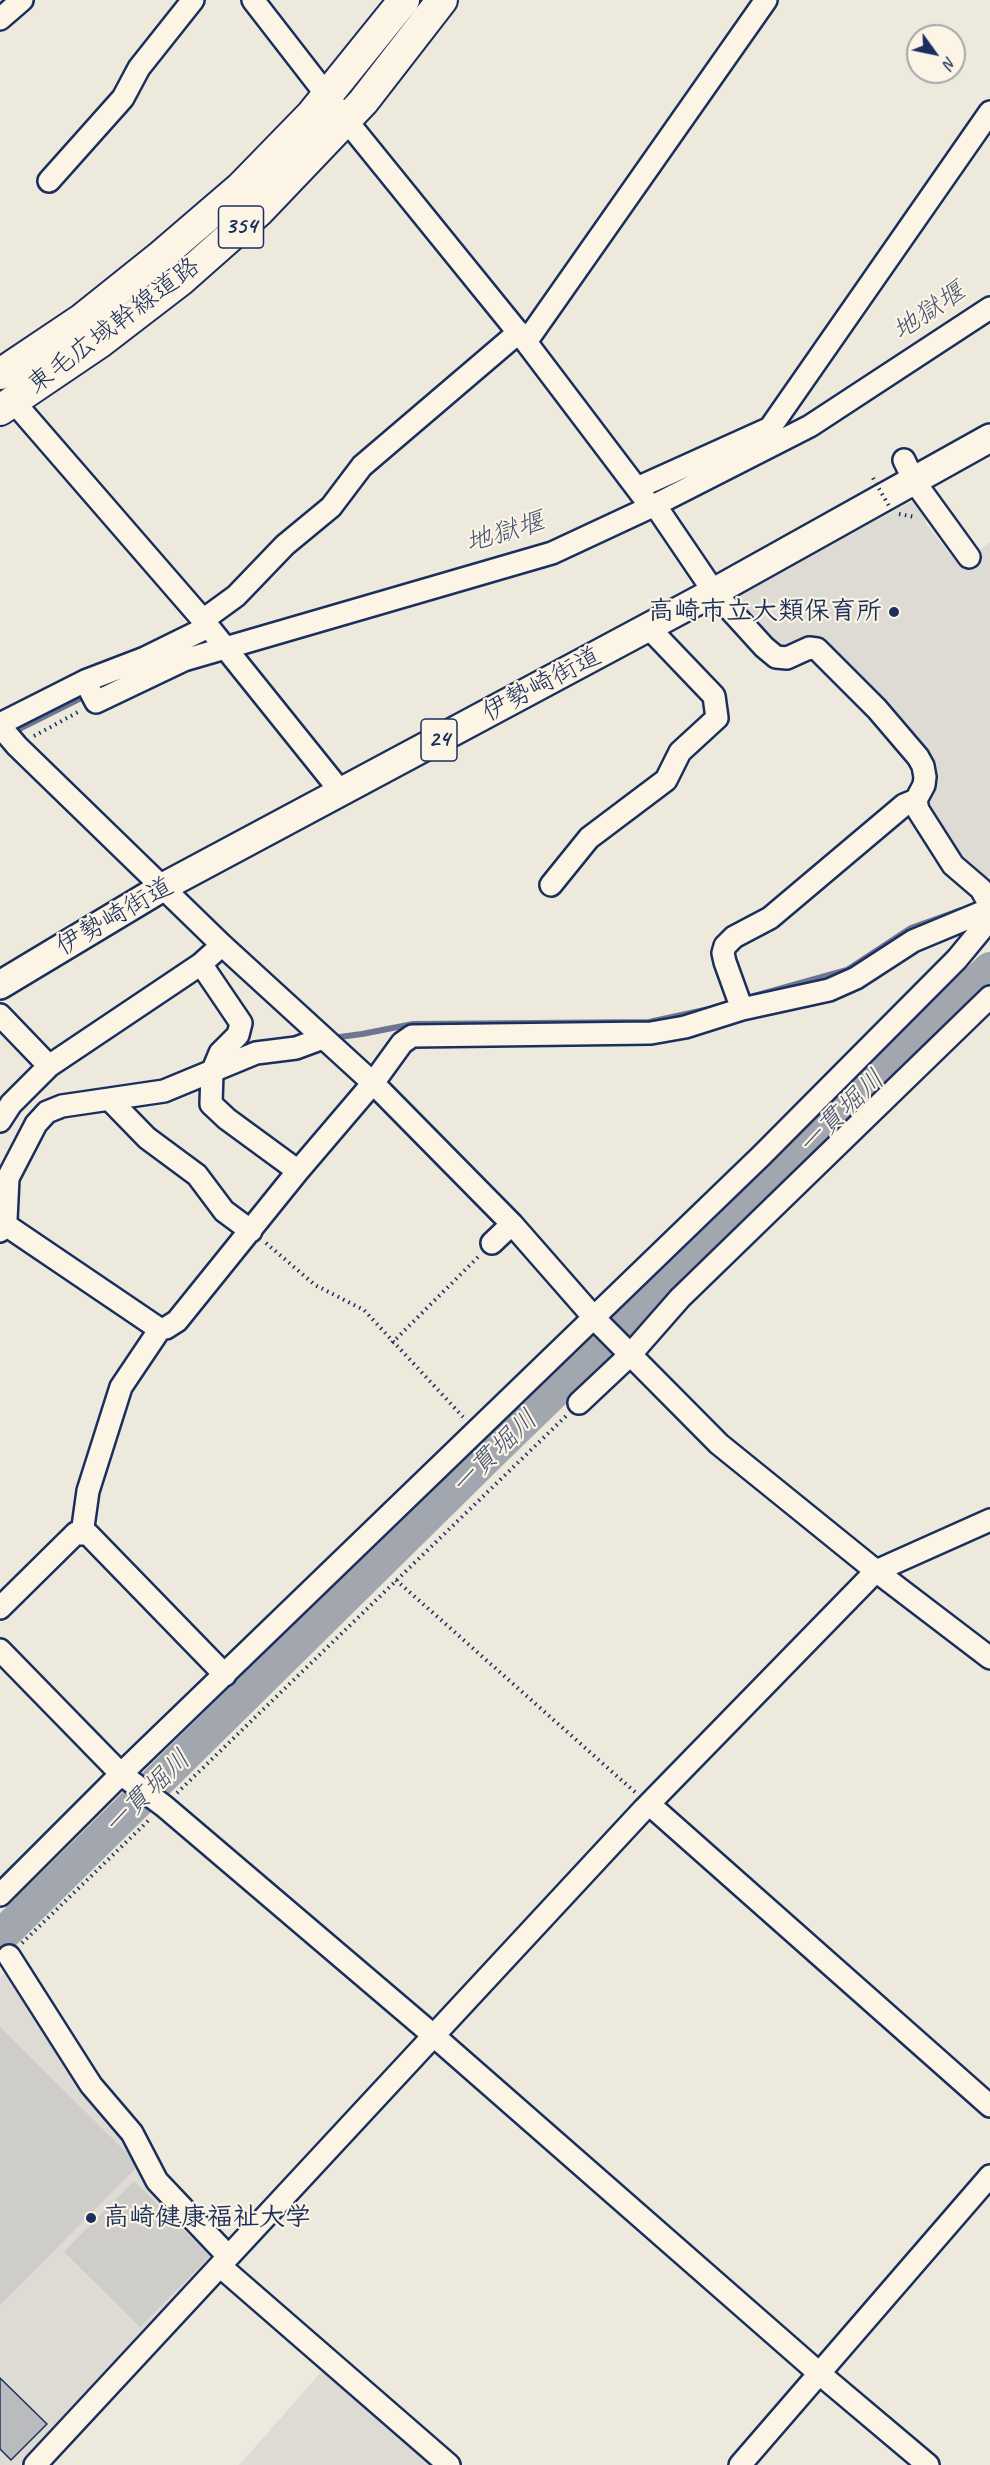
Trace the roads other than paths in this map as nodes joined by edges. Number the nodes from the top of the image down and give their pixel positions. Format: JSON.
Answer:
{"nodes":[{"id":1,"x":22,"y":0,"type":"edge"},
{"id":2,"x":193,"y":0,"type":"edge"},
{"id":3,"x":253,"y":0,"type":"edge"},
{"id":4,"x":404,"y":0,"type":"edge"},
{"id":5,"x":442,"y":0,"type":"edge"},
{"id":6,"x":765,"y":0,"type":"edge"},
{"id":7,"x":0,"y":19,"type":"edge"},
{"id":8,"x":327,"y":96,"type":"junction"},
{"id":9,"x":990,"y":112,"type":"edge"},
{"id":10,"x":346,"y":120,"type":"junction"},
{"id":11,"x":49,"y":181,"type":"dead end"},
{"id":12,"x":990,"y":309,"type":"edge"},
{"id":13,"x":523,"y":337,"type":"junction"},
{"id":14,"x":0,"y":374,"type":"edge"},
{"id":15,"x":7,"y":405,"type":"edge"},
{"id":16,"x":990,"y":438,"type":"edge"},
{"id":17,"x":909,"y":471,"type":"junction"},
{"id":18,"x":637,"y":488,"type":"junction"},
{"id":19,"x":653,"y":506,"type":"junction"},
{"id":20,"x":969,"y":557,"type":"dead end"},
{"id":21,"x":714,"y":592,"type":"junction"},
{"id":22,"x":206,"y":624,"type":"junction"},
{"id":23,"x":648,"y":627,"type":"junction"},
{"id":24,"x":225,"y":648,"type":"junction"},
{"id":25,"x":85,"y":681,"type":"junction"},
{"id":26,"x":0,"y":725,"type":"edge"},
{"id":27,"x":342,"y":793,"type":"junction"},
{"id":28,"x":916,"y":800,"type":"junction"},
{"id":29,"x":551,"y":885,"type":"dead end"},
{"id":30,"x":163,"y":887,"type":"junction"},
{"id":31,"x":987,"y":893,"type":"edge"},
{"id":32,"x":990,"y":909,"type":"edge"},
{"id":33,"x":990,"y":920,"type":"edge"},
{"id":34,"x":222,"y":945,"type":"junction"},
{"id":35,"x":201,"y":964,"type":"junction"},
{"id":36,"x":0,"y":985,"type":"edge"},
{"id":37,"x":990,"y":997,"type":"edge"},
{"id":38,"x":742,"y":1010,"type":"junction"},
{"id":39,"x":0,"y":1015,"type":"edge"},
{"id":40,"x":323,"y":1038,"type":"junction"},
{"id":41,"x":49,"y":1066,"type":"junction"},
{"id":42,"x":212,"y":1072,"type":"junction"},
{"id":43,"x":373,"y":1083,"type":"junction"},
{"id":44,"x":110,"y":1100,"type":"junction"},
{"id":45,"x":0,"y":1121,"type":"edge"},
{"id":46,"x":298,"y":1170,"type":"junction"},
{"id":47,"x":512,"y":1224,"type":"junction"},
{"id":48,"x":1,"y":1225,"type":"edge"},
{"id":49,"x":251,"y":1231,"type":"junction"},
{"id":50,"x":492,"y":1243,"type":"road end"},
{"id":51,"x":595,"y":1319,"type":"junction"},
{"id":52,"x":160,"y":1329,"type":"junction"},
{"id":53,"x":628,"y":1354,"type":"junction"},
{"id":54,"x":579,"y":1403,"type":"road end"},
{"id":55,"x":990,"y":1520,"type":"edge"},
{"id":56,"x":82,"y":1534,"type":"junction"},
{"id":57,"x":876,"y":1571,"type":"junction"},
{"id":58,"x":0,"y":1608,"type":"edge"},
{"id":59,"x":0,"y":1650,"type":"edge"},
{"id":60,"x":990,"y":1658,"type":"edge"},
{"id":61,"x":225,"y":1675,"type":"junction"},
{"id":62,"x":124,"y":1776,"type":"junction"},
{"id":63,"x":648,"y":1804,"type":"junction"},
{"id":64,"x":0,"y":1895,"type":"edge"},
{"id":65,"x":9,"y":1956,"type":"road end"},
{"id":66,"x":433,"y":2036,"type":"junction"},
{"id":67,"x":990,"y":2106,"type":"edge"},
{"id":68,"x":990,"y":2176,"type":"edge"},
{"id":69,"x":224,"y":2261,"type":"junction"},
{"id":70,"x":820,"y":2374,"type":"junction"},
{"id":71,"x":35,"y":2465,"type":"edge"},
{"id":72,"x":449,"y":2465,"type":"edge"},
{"id":73,"x":740,"y":2465,"type":"edge"},
{"id":74,"x":928,"y":2465,"type":"edge"}],
"edges":[{"from":1,"to":7,"type":"street"},
{"from":2,"to":11,"type":"street"},
{"from":3,"to":8,"type":"street"},
{"from":4,"to":8,"type":"highway","name":"東毛広域幹線道路","number":"354"},
{"from":5,"to":10,"type":"highway","name":"東毛広域幹線道路","number":"354"},
{"from":6,"to":13,"type":"street"},
{"from":8,"to":10,"type":"street"},
{"from":8,"to":14,"type":"highway","name":"東毛広域幹線道路","number":"354"},
{"from":9,"to":18,"type":"street"},
{"from":10,"to":13,"type":"street"},
{"from":10,"to":15,"type":"highway","name":"東毛広域幹線道路","number":"354"},
{"from":12,"to":19,"type":"street"},
{"from":13,"to":18,"type":"street"},
{"from":13,"to":22,"type":"street"},
{"from":15,"to":22,"type":"street"},
{"from":16,"to":17,"type":"main road","name":"伊勢崎街道","number":"24"},
{"from":17,"to":20,"type":"street"},
{"from":17,"to":21,"type":"main road","name":"伊勢崎街道","number":"24"},
{"from":18,"to":19,"type":"street"},
{"from":19,"to":21,"type":"street"},
{"from":19,"to":24,"type":"street"},
{"from":21,"to":23,"type":"main road","name":"伊勢崎街道","number":"24"},
{"from":21,"to":28,"type":"street"},
{"from":22,"to":24,"type":"street"},
{"from":22,"to":25,"type":"street"},
{"from":23,"to":27,"type":"main road","name":"伊勢崎街道","number":"24"},
{"from":23,"to":29,"type":"street"},
{"from":24,"to":25,"type":"street"},
{"from":24,"to":27,"type":"street"},
{"from":25,"to":26,"type":"street"},
{"from":26,"to":30,"type":"street"},
{"from":27,"to":30,"type":"main road","name":"伊勢崎街道","number":"24"},
{"from":28,"to":31,"type":"street"},
{"from":28,"to":38,"type":"street"},
{"from":30,"to":34,"type":"street"},
{"from":30,"to":36,"type":"main road","name":"伊勢崎街道","number":"24"},
{"from":32,"to":38,"type":"street"},
{"from":33,"to":51,"type":"street"},
{"from":34,"to":35,"type":"street"},
{"from":34,"to":40,"type":"street"},
{"from":35,"to":41,"type":"street"},
{"from":35,"to":42,"type":"street"},
{"from":37,"to":53,"type":"street"},
{"from":38,"to":43,"type":"street"},
{"from":39,"to":41,"type":"street"},
{"from":40,"to":42,"type":"street"},
{"from":40,"to":43,"type":"street"},
{"from":41,"to":45,"type":"street"},
{"from":42,"to":44,"type":"street"},
{"from":42,"to":46,"type":"street"},
{"from":43,"to":46,"type":"street"},
{"from":43,"to":47,"type":"street"},
{"from":44,"to":48,"type":"street"},
{"from":44,"to":49,"type":"street"},
{"from":46,"to":49,"type":"street"},
{"from":47,"to":50,"type":"street"},
{"from":47,"to":51,"type":"street"},
{"from":48,"to":52,"type":"street"},
{"from":49,"to":52,"type":"street"},
{"from":51,"to":53,"type":"street"},
{"from":51,"to":61,"type":"street"},
{"from":52,"to":56,"type":"street"},
{"from":53,"to":54,"type":"street"},
{"from":53,"to":57,"type":"street"},
{"from":55,"to":57,"type":"street"},
{"from":56,"to":58,"type":"street"},
{"from":56,"to":61,"type":"street"},
{"from":57,"to":60,"type":"street"},
{"from":57,"to":63,"type":"street"},
{"from":59,"to":62,"type":"street"},
{"from":61,"to":62,"type":"street"},
{"from":62,"to":64,"type":"street"},
{"from":62,"to":66,"type":"street"},
{"from":63,"to":66,"type":"street"},
{"from":63,"to":67,"type":"street"},
{"from":65,"to":69,"type":"street"},
{"from":66,"to":69,"type":"street"},
{"from":66,"to":70,"type":"street"},
{"from":68,"to":70,"type":"street"},
{"from":69,"to":71,"type":"street"},
{"from":69,"to":72,"type":"street"},
{"from":70,"to":73,"type":"street"},
{"from":70,"to":74,"type":"street"}]}
